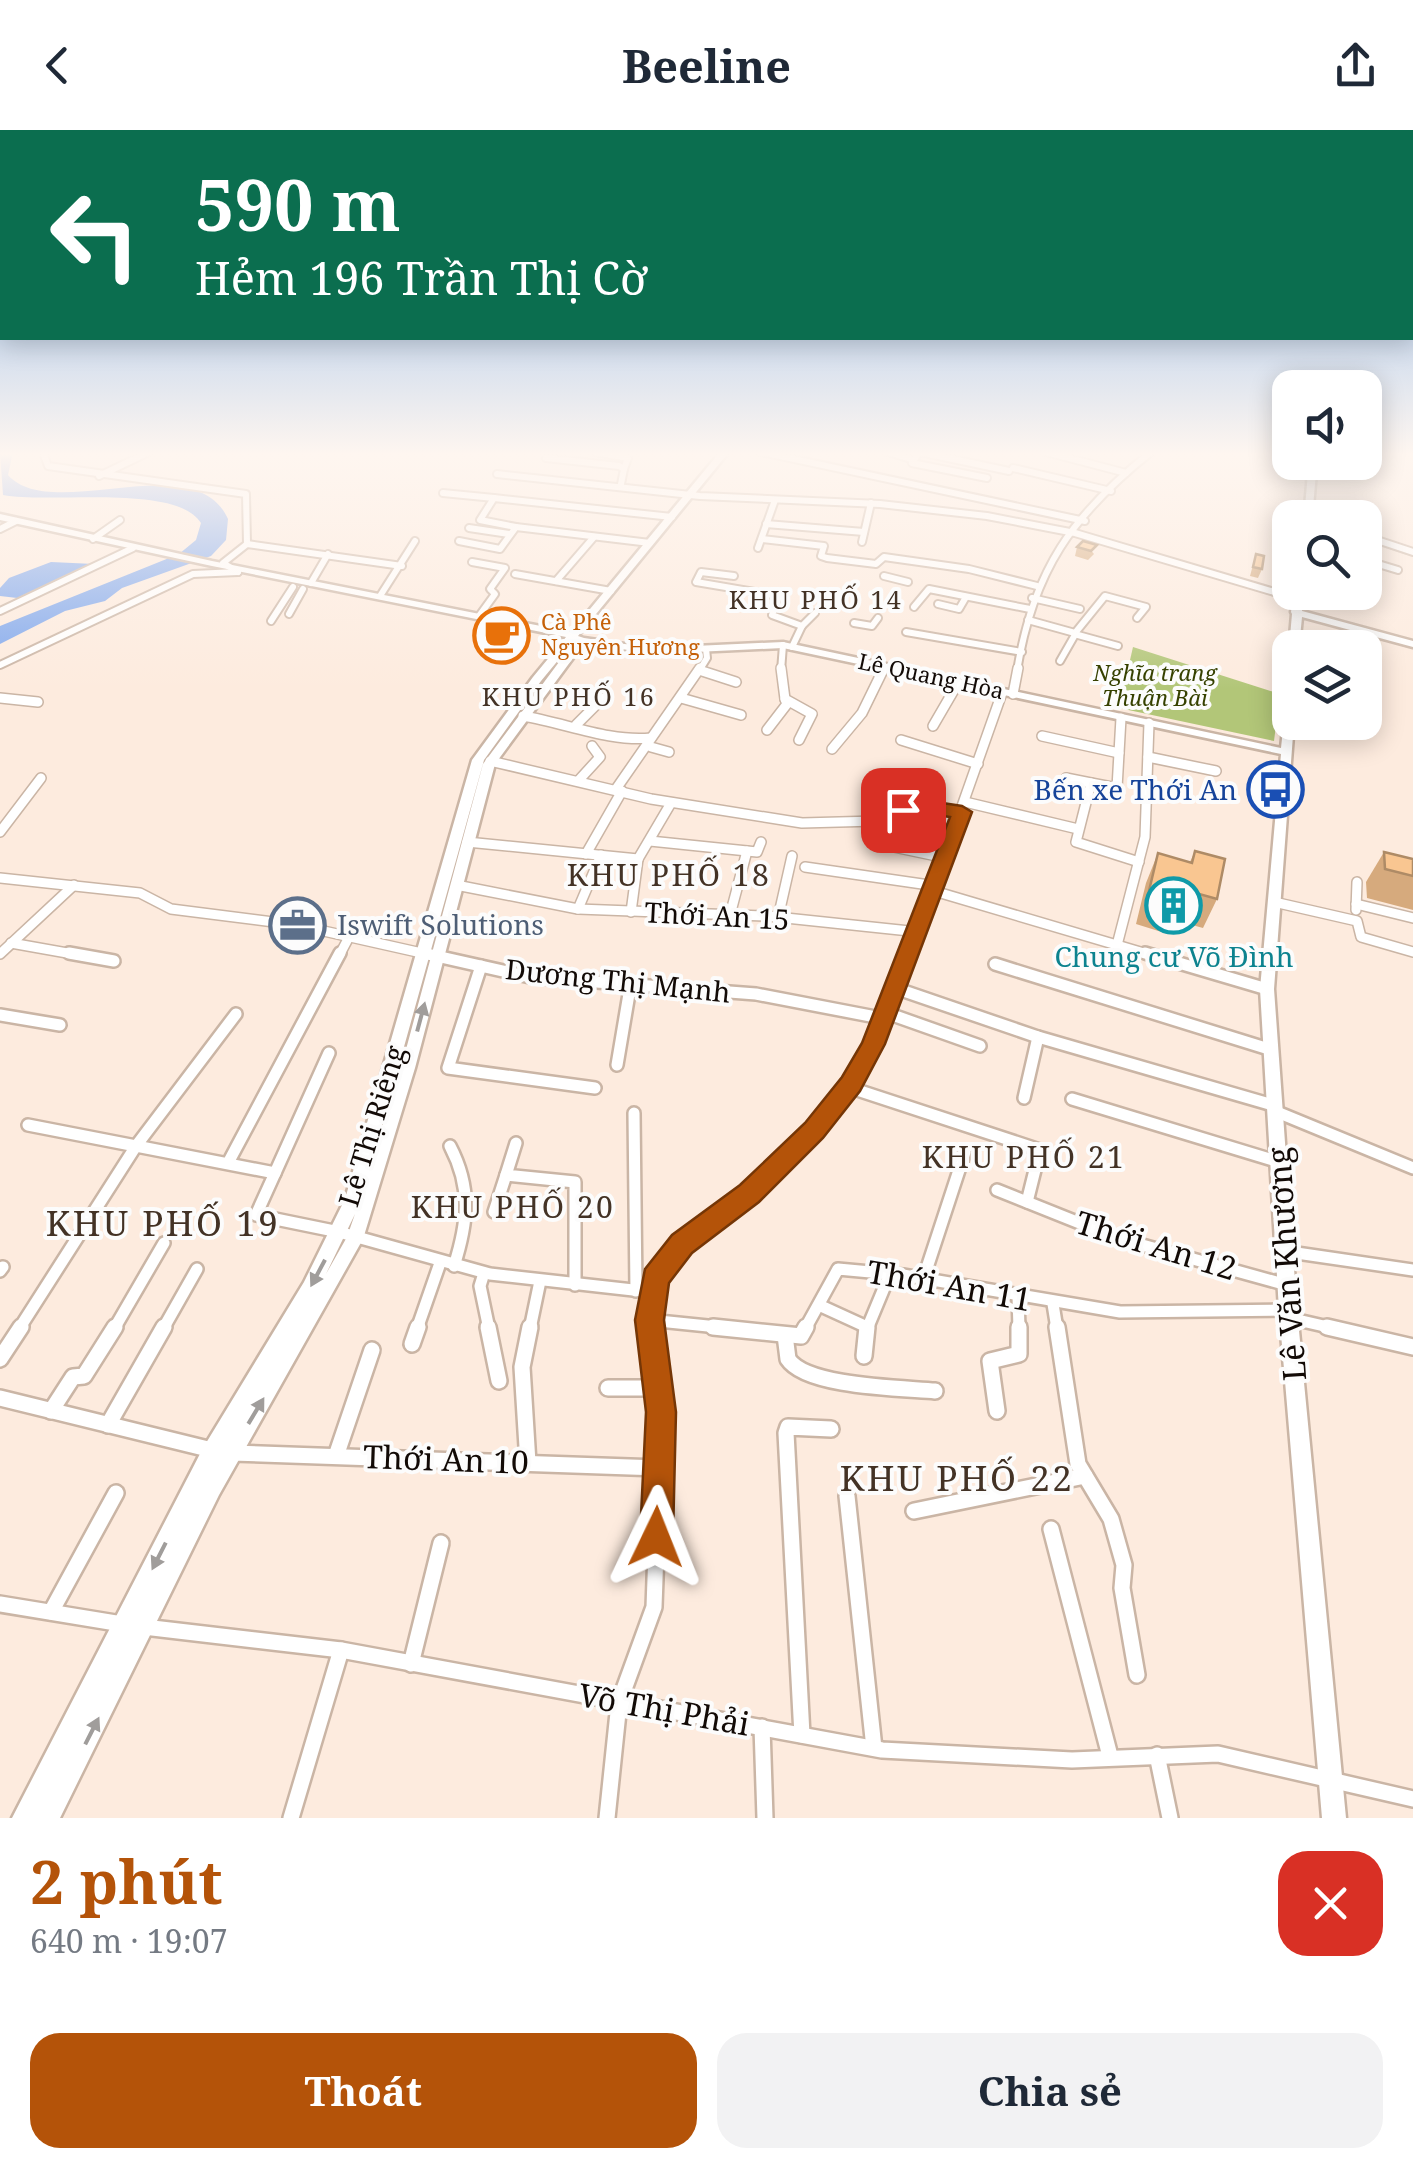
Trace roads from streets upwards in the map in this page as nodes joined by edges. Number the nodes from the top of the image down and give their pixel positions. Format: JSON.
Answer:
{"nodes":[{"id":1,"x":59,"y":531,"type":"edge"},
{"id":2,"x":104,"y":531,"type":"edge"},
{"id":3,"x":247,"y":531,"type":"edge"},
{"id":4,"x":488,"y":531,"type":"edge"},
{"id":5,"x":513,"y":531,"type":"edge"},
{"id":6,"x":545,"y":531,"type":"edge"},
{"id":7,"x":660,"y":531,"type":"edge"},
{"id":8,"x":666,"y":531,"type":"edge"},
{"id":9,"x":764,"y":531,"type":"edge"},
{"id":10,"x":849,"y":531,"type":"edge"},
{"id":11,"x":1068,"y":531,"type":"edge"},
{"id":12,"x":864,"y":532,"type":"joint"},
{"id":13,"x":1075,"y":532,"type":"junction"},
{"id":14,"x":510,"y":534,"type":"junction"},
{"id":15,"x":594,"y":537,"type":"junction"},
{"id":16,"x":92,"y":539,"type":"junction"},
{"id":17,"x":415,"y":541,"type":"dead end"},
{"id":18,"x":459,"y":541,"type":"dead end"},
{"id":19,"x":862,"y":542,"type":"dead end"},
{"id":20,"x":1382,"y":542,"type":"edge"},
{"id":21,"x":650,"y":543,"type":"junction"},
{"id":22,"x":247,"y":544,"type":"junction"},
{"id":23,"x":132,"y":548,"type":"junction"},
{"id":24,"x":1413,"y":552,"type":"edge"},
{"id":25,"x":328,"y":554,"type":"junction"},
{"id":26,"x":472,"y":562,"type":"dead end"},
{"id":27,"x":1382,"y":565,"type":"edge"},
{"id":28,"x":402,"y":566,"type":"junction"},
{"id":29,"x":1398,"y":570,"type":"dead end"},
{"id":30,"x":233,"y":571,"type":"junction"},
{"id":31,"x":516,"y":574,"type":"dead end"},
{"id":32,"x":734,"y":576,"type":"dead end"},
{"id":33,"x":884,"y":576,"type":"dead end"},
{"id":34,"x":556,"y":581,"type":"junction"},
{"id":35,"x":908,"y":582,"type":"dead end"},
{"id":36,"x":302,"y":586,"type":"junction"},
{"id":37,"x":1037,"y":586,"type":"junction"},
{"id":38,"x":1272,"y":589,"type":"edge"},
{"id":39,"x":611,"y":591,"type":"junction"},
{"id":40,"x":380,"y":596,"type":"junction"},
{"id":41,"x":966,"y":597,"type":"junction"},
{"id":42,"x":1032,"y":598,"type":"junction"},
{"id":43,"x":938,"y":604,"type":"dead end"},
{"id":44,"x":914,"y":607,"type":"dead end"},
{"id":45,"x":1030,"y":609,"type":"junction"},
{"id":46,"x":1080,"y":609,"type":"dead end"},
{"id":47,"x":0,"y":611,"type":"edge"},
{"id":48,"x":815,"y":612,"type":"dead end"},
{"id":49,"x":1296,"y":612,"type":"joint"},
{"id":50,"x":289,"y":614,"type":"dead end"},
{"id":51,"x":479,"y":616,"type":"junction"},
{"id":52,"x":878,"y":618,"type":"dead end"},
{"id":53,"x":1137,"y":618,"type":"dead end"},
{"id":54,"x":1028,"y":620,"type":"junction"},
{"id":55,"x":271,"y":621,"type":"dead end"},
{"id":56,"x":854,"y":623,"type":"dead end"},
{"id":57,"x":802,"y":626,"type":"junction"},
{"id":58,"x":1295,"y":630,"type":"edge"},
{"id":59,"x":906,"y":632,"type":"dead end"},
{"id":60,"x":1076,"y":634,"type":"junction"},
{"id":61,"x":576,"y":640,"type":"junction"},
{"id":62,"x":1413,"y":644,"type":"edge"},
{"id":63,"x":787,"y":646,"type":"junction"},
{"id":64,"x":1118,"y":646,"type":"dead end"},
{"id":65,"x":706,"y":649,"type":"junction"},
{"id":66,"x":1022,"y":652,"type":"junction"},
{"id":67,"x":1060,"y":661,"type":"dead end"},
{"id":68,"x":0,"y":665,"type":"edge"},
{"id":69,"x":886,"y":667,"type":"junction"},
{"id":70,"x":699,"y":670,"type":"junction"},
{"id":71,"x":736,"y":682,"type":"dead end"},
{"id":72,"x":958,"y":683,"type":"junction"},
{"id":73,"x":1008,"y":693,"type":"junction"},
{"id":74,"x":0,"y":698,"type":"edge"},
{"id":75,"x":603,"y":698,"type":"dead end"},
{"id":76,"x":681,"y":698,"type":"junction"},
{"id":77,"x":785,"y":699,"type":"junction"},
{"id":78,"x":38,"y":702,"type":"dead end"},
{"id":79,"x":524,"y":716,"type":"junction"},
{"id":80,"x":741,"y":716,"type":"dead end"},
{"id":81,"x":1121,"y":718,"type":"junction"},
{"id":82,"x":1149,"y":723,"type":"junction"},
{"id":83,"x":576,"y":725,"type":"junction"},
{"id":84,"x":933,"y":726,"type":"dead end"},
{"id":85,"x":766,"y":730,"type":"dead end"},
{"id":86,"x":1042,"y":736,"type":"dead end"},
{"id":87,"x":799,"y":740,"type":"dead end"},
{"id":88,"x":902,"y":740,"type":"dead end"},
{"id":89,"x":1287,"y":740,"type":"edge"},
{"id":90,"x":651,"y":742,"type":"junction"},
{"id":91,"x":592,"y":746,"type":"dead end"},
{"id":92,"x":832,"y":749,"type":"dead end"},
{"id":93,"x":670,"y":752,"type":"dead end"},
{"id":94,"x":1286,"y":752,"type":"junction"},
{"id":95,"x":1119,"y":753,"type":"junction"},
{"id":96,"x":1148,"y":757,"type":"junction"},
{"id":97,"x":490,"y":760,"type":"junction"},
{"id":98,"x":978,"y":764,"type":"junction"},
{"id":99,"x":1216,"y":771,"type":"dead end"},
{"id":100,"x":41,"y":778,"type":"dead end"},
{"id":101,"x":1066,"y":778,"type":"dead end"},
{"id":102,"x":579,"y":780,"type":"junction"},
{"id":103,"x":1091,"y":783,"type":"junction"},
{"id":104,"x":619,"y":790,"type":"junction"},
{"id":105,"x":671,"y":803,"type":"junction"},
{"id":106,"x":964,"y":807,"type":"junction"},
{"id":107,"x":1078,"y":830,"type":"junction"},
{"id":108,"x":0,"y":832,"type":"edge"},
{"id":109,"x":650,"y":841,"type":"junction"},
{"id":110,"x":467,"y":842,"type":"junction"},
{"id":111,"x":761,"y":842,"type":"dead end"},
{"id":112,"x":889,"y":846,"type":"dead end"},
{"id":113,"x":747,"y":851,"type":"junction"},
{"id":114,"x":586,"y":854,"type":"junction"},
{"id":115,"x":600,"y":855,"type":"junction"},
{"id":116,"x":792,"y":856,"type":"dead end"},
{"id":117,"x":946,"y":858,"type":"junction"},
{"id":118,"x":638,"y":859,"type":"junction"},
{"id":119,"x":1138,"y":862,"type":"junction"},
{"id":120,"x":805,"y":867,"type":"dead end"},
{"id":121,"x":0,"y":878,"type":"edge"},
{"id":122,"x":1356,"y":882,"type":"dead end"},
{"id":123,"x":456,"y":884,"type":"junction"},
{"id":124,"x":74,"y":885,"type":"junction"},
{"id":125,"x":935,"y":889,"type":"junction"},
{"id":126,"x":1274,"y":902,"type":"junction"},
{"id":127,"x":1356,"y":904,"type":"junction"},
{"id":128,"x":578,"y":909,"type":"junction"},
{"id":129,"x":631,"y":912,"type":"junction"},
{"id":130,"x":730,"y":915,"type":"junction"},
{"id":131,"x":778,"y":918,"type":"junction"},
{"id":132,"x":1413,"y":918,"type":"edge"},
{"id":133,"x":1357,"y":921,"type":"junction"},
{"id":134,"x":919,"y":932,"type":"junction"},
{"id":135,"x":349,"y":937,"type":"junction"},
{"id":136,"x":11,"y":944,"type":"junction"},
{"id":137,"x":1117,"y":945,"type":"junction"},
{"id":138,"x":1413,"y":952,"type":"edge"},
{"id":139,"x":0,"y":954,"type":"edge"},
{"id":140,"x":430,"y":955,"type":"junction"},
{"id":141,"x":114,"y":961,"type":"dead end"},
{"id":142,"x":995,"y":964,"type":"dead end"},
{"id":143,"x":481,"y":966,"type":"junction"},
{"id":144,"x":630,"y":988,"type":"junction"},
{"id":145,"x":894,"y":988,"type":"junction"},
{"id":146,"x":1267,"y":989,"type":"junction"},
{"id":147,"x":236,"y":1014,"type":"dead end"},
{"id":148,"x":0,"y":1015,"type":"edge"},
{"id":149,"x":883,"y":1015,"type":"junction"},
{"id":150,"x":60,"y":1025,"type":"dead end"},
{"id":151,"x":1038,"y":1037,"type":"junction"},
{"id":152,"x":980,"y":1046,"type":"dead end"},
{"id":153,"x":1272,"y":1050,"type":"junction"},
{"id":154,"x":329,"y":1053,"type":"dead end"},
{"id":155,"x":617,"y":1065,"type":"dead end"},
{"id":156,"x":848,"y":1087,"type":"junction"},
{"id":157,"x":596,"y":1088,"type":"dead end"},
{"id":158,"x":1024,"y":1098,"type":"dead end"},
{"id":159,"x":1072,"y":1099,"type":"dead end"},
{"id":160,"x":1277,"y":1109,"type":"junction"},
{"id":161,"x":634,"y":1113,"type":"dead end"},
{"id":162,"x":28,"y":1125,"type":"dead end"},
{"id":163,"x":516,"y":1143,"type":"dead end"},
{"id":164,"x":136,"y":1146,"type":"junction"},
{"id":165,"x":450,"y":1146,"type":"dead end"},
{"id":166,"x":965,"y":1152,"type":"dead end"},
{"id":167,"x":1279,"y":1162,"type":"junction"},
{"id":168,"x":228,"y":1163,"type":"junction"},
{"id":169,"x":1413,"y":1168,"type":"edge"},
{"id":170,"x":276,"y":1173,"type":"junction"},
{"id":171,"x":506,"y":1175,"type":"junction"},
{"id":172,"x":996,"y":1190,"type":"dead end"},
{"id":173,"x":1027,"y":1202,"type":"junction"},
{"id":174,"x":494,"y":1212,"type":"dead end"},
{"id":175,"x":347,"y":1236,"type":"junction"},
{"id":176,"x":164,"y":1243,"type":"dead end"},
{"id":177,"x":1284,"y":1251,"type":"junction"},
{"id":178,"x":447,"y":1265,"type":"junction"},
{"id":179,"x":198,"y":1269,"type":"dead end"},
{"id":180,"x":1413,"y":1270,"type":"edge"},
{"id":181,"x":484,"y":1273,"type":"junction"},
{"id":182,"x":889,"y":1276,"type":"junction"},
{"id":183,"x":924,"y":1280,"type":"junction"},
{"id":184,"x":540,"y":1281,"type":"junction"},
{"id":185,"x":575,"y":1285,"type":"junction"},
{"id":186,"x":1287,"y":1285,"type":"junction"},
{"id":187,"x":636,"y":1291,"type":"junction"},
{"id":188,"x":652,"y":1292,"type":"junction"},
{"id":189,"x":1018,"y":1296,"type":"junction"},
{"id":190,"x":1053,"y":1304,"type":"junction"},
{"id":191,"x":821,"y":1306,"type":"junction"},
{"id":192,"x":1289,"y":1314,"type":"junction"},
{"id":193,"x":650,"y":1320,"type":"junction"},
{"id":194,"x":867,"y":1327,"type":"junction"},
{"id":195,"x":785,"y":1335,"type":"junction"},
{"id":196,"x":412,"y":1344,"type":"dead end"},
{"id":197,"x":1413,"y":1347,"type":"edge"},
{"id":198,"x":372,"y":1350,"type":"dead end"},
{"id":199,"x":864,"y":1356,"type":"dead end"},
{"id":200,"x":0,"y":1359,"type":"edge"},
{"id":201,"x":499,"y":1380,"type":"dead end"},
{"id":202,"x":608,"y":1388,"type":"dead end"},
{"id":203,"x":657,"y":1388,"type":"junction"},
{"id":204,"x":935,"y":1391,"type":"dead end"},
{"id":205,"x":0,"y":1398,"type":"edge"},
{"id":206,"x":51,"y":1411,"type":"junction"},
{"id":207,"x":996,"y":1411,"type":"dead end"},
{"id":208,"x":108,"y":1425,"type":"junction"},
{"id":209,"x":832,"y":1429,"type":"dead end"},
{"id":210,"x":213,"y":1451,"type":"junction"},
{"id":211,"x":232,"y":1453,"type":"junction"},
{"id":212,"x":336,"y":1456,"type":"junction"},
{"id":213,"x":528,"y":1463,"type":"junction"},
{"id":214,"x":659,"y":1468,"type":"junction"},
{"id":215,"x":1086,"y":1476,"type":"junction"},
{"id":216,"x":116,"y":1493,"type":"dead end"},
{"id":217,"x":847,"y":1496,"type":"dead end"},
{"id":218,"x":914,"y":1511,"type":"dead end"},
{"id":219,"x":1051,"y":1530,"type":"dead end"},
{"id":220,"x":440,"y":1543,"type":"dead end"},
{"id":221,"x":0,"y":1604,"type":"edge"},
{"id":222,"x":51,"y":1612,"type":"junction"},
{"id":223,"x":124,"y":1625,"type":"junction"},
{"id":224,"x":144,"y":1627,"type":"junction"},
{"id":225,"x":341,"y":1650,"type":"junction"},
{"id":226,"x":411,"y":1664,"type":"junction"},
{"id":227,"x":1138,"y":1675,"type":"dead end"},
{"id":228,"x":619,"y":1703,"type":"junction"},
{"id":229,"x":762,"y":1726,"type":"junction"},
{"id":230,"x":802,"y":1735,"type":"junction"},
{"id":231,"x":874,"y":1748,"type":"junction"},
{"id":232,"x":1110,"y":1756,"type":"junction"},
{"id":233,"x":1157,"y":1756,"type":"junction"},
{"id":234,"x":1330,"y":1780,"type":"junction"},
{"id":235,"x":1413,"y":1799,"type":"edge"},
{"id":236,"x":24,"y":1818,"type":"edge"},
{"id":237,"x":48,"y":1818,"type":"edge"},
{"id":238,"x":291,"y":1818,"type":"edge"},
{"id":239,"x":607,"y":1818,"type":"edge"},
{"id":240,"x":765,"y":1818,"type":"edge"},
{"id":241,"x":1170,"y":1818,"type":"edge"},
{"id":242,"x":1334,"y":1818,"type":"edge"}],
"edges":[{"from":1,"to":16,"type":"street"},
{"from":2,"to":16,"type":"street"},
{"from":3,"to":22,"type":"street"},
{"from":4,"to":14,"type":"street"},
{"from":5,"to":14,"type":"street"},
{"from":6,"to":15,"type":"street"},
{"from":7,"to":21,"type":"street","name":"Lê Thị Riêng"},
{"from":8,"to":61,"type":"street","name":"Lê Thị Riêng"},
{"from":9,"to":37,"type":"street"},
{"from":10,"to":12,"type":"street"},
{"from":11,"to":13,"type":"street"},
{"from":12,"to":19,"type":"street"},
{"from":13,"to":37,"type":"street"},
{"from":13,"to":38,"type":"street"},
{"from":14,"to":18,"type":"street"},
{"from":15,"to":21,"type":"street"},
{"from":15,"to":34,"type":"street"},
{"from":16,"to":23,"type":"street"},
{"from":17,"to":28,"type":"street"},
{"from":20,"to":24,"type":"street"},
{"from":21,"to":39,"type":"street","name":"Lê Thị Riêng"},
{"from":22,"to":25,"type":"street"},
{"from":22,"to":30,"type":"street"},
{"from":23,"to":30,"type":"street"},
{"from":23,"to":47,"type":"street"},
{"from":25,"to":28,"type":"street"},
{"from":25,"to":36,"type":"street"},
{"from":26,"to":51,"type":"street"},
{"from":27,"to":29,"type":"street"},
{"from":28,"to":40,"type":"street"},
{"from":30,"to":36,"type":"street","name":"Lê Quang Hòa"},
{"from":30,"to":36,"type":"street","name":"Lê Quang Hòa"},
{"from":30,"to":68,"type":"street"},
{"from":31,"to":34,"type":"street"},
{"from":32,"to":57,"type":"street"},
{"from":33,"to":35,"type":"street"},
{"from":34,"to":39,"type":"street"},
{"from":36,"to":40,"type":"street","name":"Lê Quang Hòa"},
{"from":36,"to":50,"type":"street"},
{"from":36,"to":55,"type":"street"},
{"from":36,"to":61,"type":"street","name":"Lê Quang Hòa"},
{"from":37,"to":42,"type":"street"},
{"from":39,"to":61,"type":"street","name":"Lê Thị Riêng"},
{"from":40,"to":51,"type":"street","name":"Lê Quang Hòa"},
{"from":41,"to":43,"type":"street"},
{"from":41,"to":44,"type":"street"},
{"from":41,"to":45,"type":"street"},
{"from":42,"to":45,"type":"street"},
{"from":42,"to":46,"type":"street"},
{"from":45,"to":54,"type":"street"},
{"from":48,"to":57,"type":"street"},
{"from":49,"to":58,"type":"street"},
{"from":49,"to":62,"type":"street"},
{"from":51,"to":61,"type":"street","name":"Lê Quang Hòa"},
{"from":52,"to":56,"type":"street"},
{"from":53,"to":60,"type":"street"},
{"from":54,"to":60,"type":"street"},
{"from":54,"to":66,"type":"street"},
{"from":57,"to":63,"type":"street"},
{"from":59,"to":66,"type":"street"},
{"from":60,"to":64,"type":"street"},
{"from":60,"to":67,"type":"street"},
{"from":61,"to":65,"type":"street","name":"Lê Quang Hòa"},
{"from":61,"to":79,"type":"street","name":"Lê Thị Riêng"},
{"from":61,"to":140,"type":"street","name":"Lê Thị Riêng"},
{"from":63,"to":65,"type":"street","name":"Lê Quang Hòa"},
{"from":63,"to":69,"type":"street","name":"Lê Quang Hòa"},
{"from":63,"to":77,"type":"street"},
{"from":65,"to":70,"type":"street"},
{"from":66,"to":73,"type":"street"},
{"from":69,"to":72,"type":"street","name":"Lê Quang Hòa"},
{"from":69,"to":92,"type":"street"},
{"from":70,"to":71,"type":"street"},
{"from":70,"to":76,"type":"street"},
{"from":72,"to":73,"type":"street","name":"Lê Quang Hòa"},
{"from":72,"to":84,"type":"street"},
{"from":73,"to":81,"type":"street","name":"Lê Quang Hòa"},
{"from":73,"to":98,"type":"street"},
{"from":74,"to":78,"type":"street"},
{"from":75,"to":83,"type":"street"},
{"from":76,"to":80,"type":"street"},
{"from":76,"to":90,"type":"street"},
{"from":77,"to":85,"type":"street"},
{"from":77,"to":87,"type":"street"},
{"from":79,"to":83,"type":"street"},
{"from":79,"to":97,"type":"street","name":"Lê Thị Riêng"},
{"from":81,"to":82,"type":"street","name":"Lê Quang Hòa"},
{"from":81,"to":95,"type":"street"},
{"from":82,"to":94,"type":"street","name":"Lê Quang Hòa"},
{"from":82,"to":96,"type":"street"},
{"from":83,"to":90,"type":"street"},
{"from":86,"to":95,"type":"street"},
{"from":88,"to":98,"type":"street"},
{"from":89,"to":94,"type":"street","name":"Lê Văn Khương"},
{"from":90,"to":93,"type":"street"},
{"from":90,"to":104,"type":"street"},
{"from":91,"to":102,"type":"street"},
{"from":94,"to":126,"type":"street","name":"Lê Văn Khương"},
{"from":95,"to":103,"type":"street"},
{"from":96,"to":99,"type":"street"},
{"from":96,"to":119,"type":"street"},
{"from":97,"to":102,"type":"street"},
{"from":97,"to":110,"type":"street","name":"Lê Thị Riêng"},
{"from":98,"to":106,"type":"street"},
{"from":100,"to":108,"type":"street"},
{"from":101,"to":103,"type":"street"},
{"from":102,"to":104,"type":"street"},
{"from":103,"to":107,"type":"street"},
{"from":104,"to":105,"type":"street"},
{"from":104,"to":114,"type":"street"},
{"from":105,"to":106,"type":"street"},
{"from":105,"to":109,"type":"street"},
{"from":106,"to":107,"type":"street"},
{"from":106,"to":117,"type":"street"},
{"from":107,"to":119,"type":"street"},
{"from":109,"to":113,"type":"street"},
{"from":109,"to":118,"type":"street"},
{"from":110,"to":114,"type":"street"},
{"from":110,"to":123,"type":"street","name":"Lê Thị Riêng"},
{"from":111,"to":113,"type":"street"},
{"from":112,"to":117,"type":"street"},
{"from":113,"to":130,"type":"street"},
{"from":114,"to":115,"type":"street"},
{"from":115,"to":118,"type":"street"},
{"from":115,"to":128,"type":"street"},
{"from":116,"to":131,"type":"street"},
{"from":117,"to":125,"type":"street"},
{"from":118,"to":129,"type":"street"},
{"from":119,"to":137,"type":"street"},
{"from":120,"to":125,"type":"street"},
{"from":121,"to":124,"type":"street","name":"Dương Thị Mạnh"},
{"from":122,"to":127,"type":"street"},
{"from":123,"to":128,"type":"street","name":"Thới An 15"},
{"from":123,"to":140,"type":"street","name":"Lê Thị Riêng"},
{"from":124,"to":135,"type":"street","name":"Dương Thị Mạnh"},
{"from":124,"to":136,"type":"street"},
{"from":125,"to":134,"type":"street"},
{"from":125,"to":137,"type":"street"},
{"from":126,"to":133,"type":"street"},
{"from":126,"to":146,"type":"street","name":"Lê Văn Khương"},
{"from":127,"to":132,"type":"street"},
{"from":127,"to":133,"type":"street"},
{"from":128,"to":129,"type":"street","name":"Thới An 15"},
{"from":129,"to":130,"type":"street","name":"Thới An 15"},
{"from":130,"to":131,"type":"street","name":"Thới An 15"},
{"from":131,"to":134,"type":"street","name":"Thới An 15"},
{"from":133,"to":138,"type":"street"},
{"from":134,"to":145,"type":"street"},
{"from":135,"to":140,"type":"street","name":"Dương Thị Mạnh"},
{"from":135,"to":168,"type":"street"},
{"from":136,"to":139,"type":"street"},
{"from":136,"to":141,"type":"street"},
{"from":137,"to":146,"type":"street"},
{"from":140,"to":143,"type":"street","name":"Dương Thị Mạnh"},
{"from":140,"to":175,"type":"street","name":"Lê Thị Riêng"},
{"from":142,"to":153,"type":"street"},
{"from":143,"to":144,"type":"street","name":"Dương Thị Mạnh"},
{"from":143,"to":157,"type":"street"},
{"from":144,"to":149,"type":"street","name":"Dương Thị Mạnh"},
{"from":144,"to":155,"type":"street"},
{"from":145,"to":149,"type":"street"},
{"from":145,"to":151,"type":"street"},
{"from":146,"to":153,"type":"street","name":"Lê Văn Khương"},
{"from":147,"to":164,"type":"street"},
{"from":148,"to":150,"type":"street"},
{"from":149,"to":152,"type":"street","name":"Dương Thị Mạnh"},
{"from":149,"to":156,"type":"street"},
{"from":151,"to":158,"type":"street"},
{"from":151,"to":160,"type":"street"},
{"from":153,"to":160,"type":"street","name":"Lê Văn Khương"},
{"from":154,"to":170,"type":"street"},
{"from":156,"to":173,"type":"street"},
{"from":156,"to":188,"type":"street"},
{"from":159,"to":167,"type":"street"},
{"from":160,"to":167,"type":"street","name":"Lê Văn Khương"},
{"from":160,"to":169,"type":"street"},
{"from":161,"to":187,"type":"street"},
{"from":162,"to":164,"type":"street"},
{"from":163,"to":171,"type":"street"},
{"from":164,"to":168,"type":"street"},
{"from":164,"to":200,"type":"street"},
{"from":165,"to":178,"type":"street"},
{"from":166,"to":183,"type":"street"},
{"from":167,"to":177,"type":"street","name":"Lê Văn Khương"},
{"from":168,"to":170,"type":"street"},
{"from":170,"to":175,"type":"street"},
{"from":171,"to":174,"type":"street"},
{"from":171,"to":185,"type":"street"},
{"from":172,"to":173,"type":"street","name":"Thới An 12"},
{"from":173,"to":186,"type":"street","name":"Thới An 12"},
{"from":175,"to":178,"type":"street"},
{"from":175,"to":210,"type":"street","name":"Lê Thị Riêng","one_way":true},
{"from":211,"to":175,"type":"street","name":"Lê Thị Riêng","one_way":true},
{"from":176,"to":206,"type":"street"},
{"from":177,"to":180,"type":"street"},
{"from":177,"to":186,"type":"street","name":"Lê Văn Khương"},
{"from":178,"to":181,"type":"street"},
{"from":178,"to":196,"type":"street"},
{"from":179,"to":208,"type":"street"},
{"from":181,"to":184,"type":"street"},
{"from":181,"to":201,"type":"street"},
{"from":182,"to":183,"type":"street","name":"Thới An 11"},
{"from":182,"to":191,"type":"street","name":"Thới An 11"},
{"from":182,"to":194,"type":"street"},
{"from":183,"to":189,"type":"street","name":"Thới An 11"},
{"from":184,"to":185,"type":"street"},
{"from":184,"to":213,"type":"street"},
{"from":185,"to":187,"type":"street"},
{"from":186,"to":192,"type":"street","name":"Lê Văn Khương"},
{"from":187,"to":188,"type":"street"},
{"from":188,"to":193,"type":"street"},
{"from":189,"to":190,"type":"street","name":"Thới An 11"},
{"from":189,"to":207,"type":"street"},
{"from":190,"to":192,"type":"street","name":"Thới An 11"},
{"from":190,"to":215,"type":"street"},
{"from":191,"to":194,"type":"street"},
{"from":191,"to":195,"type":"street","name":"Thới An 11"},
{"from":192,"to":197,"type":"street","name":"Thới An 11"},
{"from":192,"to":234,"type":"street","name":"Lê Văn Khương"},
{"from":193,"to":195,"type":"street"},
{"from":193,"to":203,"type":"street"},
{"from":194,"to":199,"type":"street"},
{"from":195,"to":204,"type":"street"},
{"from":198,"to":212,"type":"street"},
{"from":202,"to":203,"type":"street"},
{"from":203,"to":214,"type":"street"},
{"from":205,"to":206,"type":"street"},
{"from":206,"to":208,"type":"street"},
{"from":208,"to":210,"type":"street"},
{"from":209,"to":230,"type":"street"},
{"from":210,"to":223,"type":"street","name":"Lê Thị Riêng","one_way":true},
{"from":211,"to":212,"type":"street","name":"Thới An 10"},
{"from":211,"to":224,"type":"street","name":"Lê Thị Riêng"},
{"from":212,"to":213,"type":"street","name":"Thới An 10"},
{"from":213,"to":214,"type":"street","name":"Thới An 10"},
{"from":214,"to":228,"type":"street"},
{"from":215,"to":218,"type":"street"},
{"from":215,"to":227,"type":"street"},
{"from":216,"to":222,"type":"street"},
{"from":217,"to":231,"type":"street"},
{"from":219,"to":232,"type":"street"},
{"from":220,"to":226,"type":"street"},
{"from":221,"to":222,"type":"street","name":"Võ Thị Phải"},
{"from":222,"to":223,"type":"street","name":"Võ Thị Phải"},
{"from":223,"to":224,"type":"street","name":"Võ Thị Phải"},
{"from":223,"to":236,"type":"street","name":"Lê Thị Riêng"},
{"from":224,"to":225,"type":"street","name":"Võ Thị Phải"},
{"from":237,"to":224,"type":"street","name":"Lê Thị Riêng","one_way":true},
{"from":225,"to":226,"type":"street","name":"Võ Thị Phải"},
{"from":225,"to":238,"type":"street"},
{"from":226,"to":228,"type":"street","name":"Võ Thị Phải"},
{"from":228,"to":229,"type":"street","name":"Võ Thị Phải"},
{"from":228,"to":239,"type":"street"},
{"from":229,"to":230,"type":"street","name":"Võ Thị Phải"},
{"from":229,"to":240,"type":"street"},
{"from":230,"to":231,"type":"street","name":"Võ Thị Phải"},
{"from":231,"to":232,"type":"street","name":"Võ Thị Phải"},
{"from":232,"to":233,"type":"street","name":"Võ Thị Phải"},
{"from":233,"to":234,"type":"street","name":"Võ Thị Phải"},
{"from":233,"to":241,"type":"street"},
{"from":234,"to":235,"type":"street","name":"Võ Thị Phải"},
{"from":234,"to":242,"type":"street","name":"Lê Văn Khương"}]}
